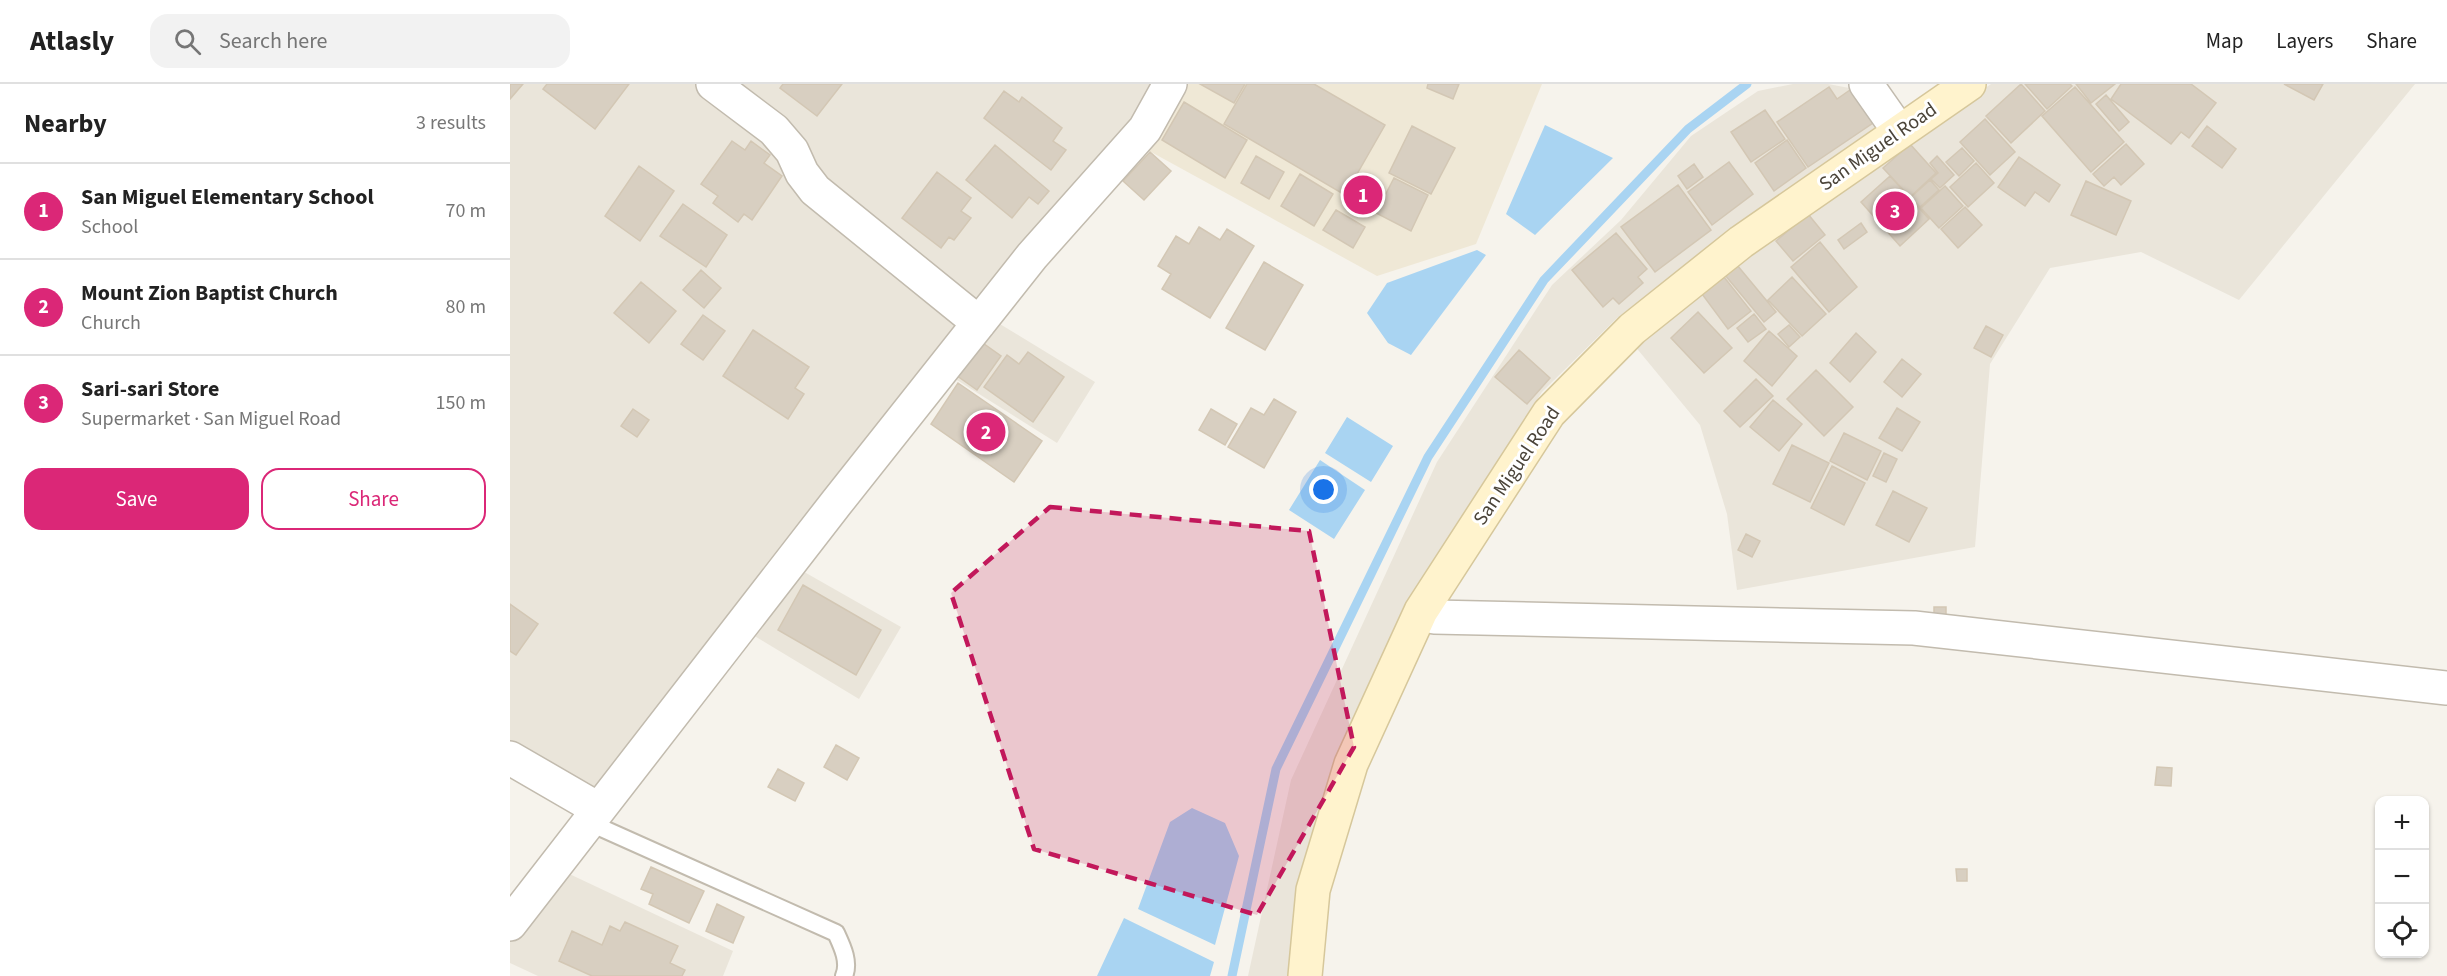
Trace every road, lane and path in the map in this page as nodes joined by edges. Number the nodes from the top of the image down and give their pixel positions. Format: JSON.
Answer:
{"nodes":[{"id":1,"x":713,"y":84,"type":"edge"},
{"id":2,"x":1170,"y":84,"type":"edge"},
{"id":3,"x":1969,"y":84,"type":"edge"},
{"id":4,"x":1870,"y":88,"type":"edge"},
{"id":5,"x":1899,"y":131,"type":"junction"},
{"id":6,"x":979,"y":323,"type":"junction"},
{"id":7,"x":1434,"y":617,"type":"dead end"},
{"id":8,"x":2447,"y":688,"type":"edge"},
{"id":9,"x":510,"y":758,"type":"edge"},
{"id":10,"x":593,"y":815,"type":"junction"},
{"id":11,"x":510,"y":924,"type":"edge"},
{"id":12,"x":844,"y":976,"type":"edge"},
{"id":13,"x":1305,"y":976,"type":"edge"}],
"edges":[{"from":1,"to":6,"type":"street"},
{"from":2,"to":6,"type":"street"},
{"from":3,"to":5,"type":"street","name":"San Miguel Road"},
{"from":4,"to":5,"type":"street"},
{"from":5,"to":13,"type":"street","name":"San Miguel Road"},
{"from":6,"to":10,"type":"street"},
{"from":7,"to":8,"type":"street"},
{"from":9,"to":10,"type":"street"},
{"from":10,"to":11,"type":"street"},
{"from":10,"to":12,"type":"lane"}]}
